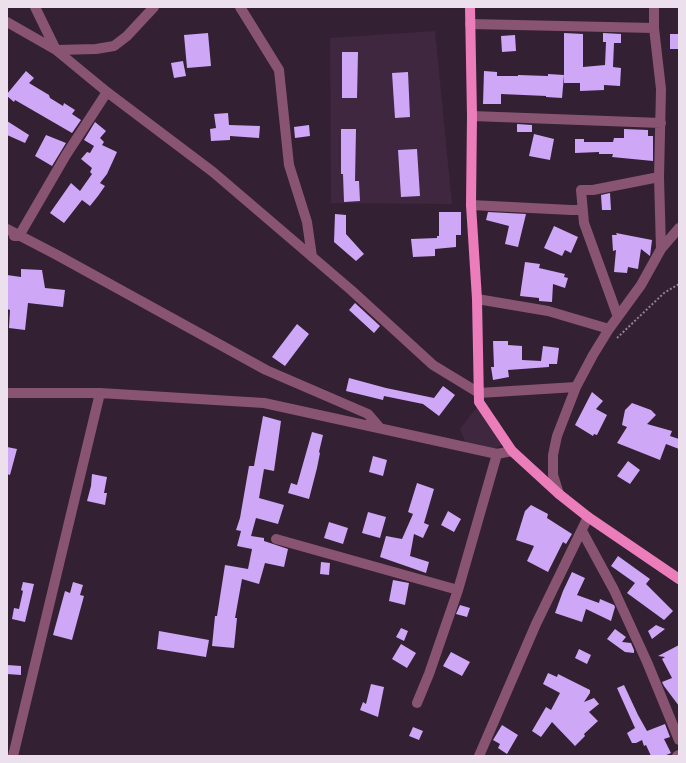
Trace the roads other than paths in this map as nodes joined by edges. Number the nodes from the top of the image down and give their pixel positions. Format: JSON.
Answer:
{"nodes":[{"id":1,"x":35,"y":7,"type":"edge"},
{"id":2,"x":154,"y":7,"type":"edge"},
{"id":3,"x":240,"y":7,"type":"edge"},
{"id":4,"x":470,"y":7,"type":"edge"},
{"id":5,"x":654,"y":7,"type":"edge"},
{"id":6,"x":7,"y":22,"type":"edge"},
{"id":7,"x":470,"y":24,"type":"junction"},
{"id":8,"x":654,"y":28,"type":"junction"},
{"id":9,"x":56,"y":50,"type":"junction"},
{"id":10,"x":107,"y":92,"type":"junction"},
{"id":11,"x":472,"y":116,"type":"junction"},
{"id":12,"x":661,"y":123,"type":"junction"},
{"id":13,"x":659,"y":177,"type":"junction"},
{"id":14,"x":471,"y":205,"type":"junction"},
{"id":15,"x":582,"y":210,"type":"junction"},
{"id":16,"x":679,"y":228,"type":"edge"},
{"id":17,"x":7,"y":229,"type":"edge"},
{"id":18,"x":7,"y":236,"type":"edge"},
{"id":19,"x":19,"y":236,"type":"junction"},
{"id":20,"x":661,"y":249,"type":"junction"},
{"id":21,"x":312,"y":257,"type":"junction"},
{"id":22,"x":477,"y":299,"type":"junction"},
{"id":23,"x":618,"y":317,"type":"junction"},
{"id":24,"x":609,"y":329,"type":"junction"},
{"id":25,"x":576,"y":387,"type":"junction"},
{"id":26,"x":7,"y":393,"type":"edge"},
{"id":27,"x":100,"y":393,"type":"junction"},
{"id":28,"x":479,"y":393,"type":"junction"},
{"id":29,"x":380,"y":428,"type":"junction"},
{"id":30,"x":512,"y":451,"type":"junction"},
{"id":31,"x":497,"y":454,"type":"junction"},
{"id":32,"x":559,"y":494,"type":"junction"},
{"id":33,"x":588,"y":517,"type":"junction"},
{"id":34,"x":582,"y":531,"type":"junction"},
{"id":35,"x":276,"y":539,"type":"dead end"},
{"id":36,"x":679,"y":579,"type":"edge"},
{"id":37,"x":458,"y":590,"type":"junction"},
{"id":38,"x":417,"y":703,"type":"dead end"},
{"id":39,"x":679,"y":740,"type":"edge"},
{"id":40,"x":13,"y":756,"type":"edge"},
{"id":41,"x":479,"y":756,"type":"edge"}],
"edges":[{"from":1,"to":9,"type":"street"},
{"from":2,"to":9,"type":"street"},
{"from":3,"to":21,"type":"street"},
{"from":4,"to":7,"type":"main road"},
{"from":5,"to":8,"type":"street"},
{"from":6,"to":9,"type":"street"},
{"from":7,"to":8,"type":"street"},
{"from":7,"to":11,"type":"main road"},
{"from":8,"to":12,"type":"street"},
{"from":9,"to":10,"type":"street"},
{"from":10,"to":19,"type":"street"},
{"from":10,"to":21,"type":"street"},
{"from":11,"to":12,"type":"street"},
{"from":11,"to":14,"type":"main road"},
{"from":12,"to":13,"type":"street"},
{"from":13,"to":15,"type":"street"},
{"from":13,"to":20,"type":"street"},
{"from":14,"to":15,"type":"street"},
{"from":14,"to":22,"type":"main road"},
{"from":15,"to":23,"type":"street"},
{"from":16,"to":20,"type":"street"},
{"from":17,"to":19,"type":"street"},
{"from":18,"to":19,"type":"street"},
{"from":19,"to":29,"type":"street"},
{"from":20,"to":23,"type":"street"},
{"from":21,"to":28,"type":"street"},
{"from":22,"to":24,"type":"street"},
{"from":22,"to":28,"type":"main road"},
{"from":23,"to":24,"type":"street"},
{"from":24,"to":25,"type":"street"},
{"from":25,"to":28,"type":"street"},
{"from":25,"to":32,"type":"street"},
{"from":26,"to":27,"type":"street"},
{"from":27,"to":29,"type":"street"},
{"from":27,"to":40,"type":"street"},
{"from":28,"to":30,"type":"main road"},
{"from":29,"to":31,"type":"street"},
{"from":30,"to":31,"type":"street"},
{"from":30,"to":32,"type":"main road"},
{"from":31,"to":37,"type":"street"},
{"from":32,"to":33,"type":"main road"},
{"from":33,"to":34,"type":"street"},
{"from":33,"to":36,"type":"main road"},
{"from":34,"to":39,"type":"street"},
{"from":34,"to":41,"type":"street"},
{"from":35,"to":37,"type":"street"},
{"from":37,"to":38,"type":"street"}]}
